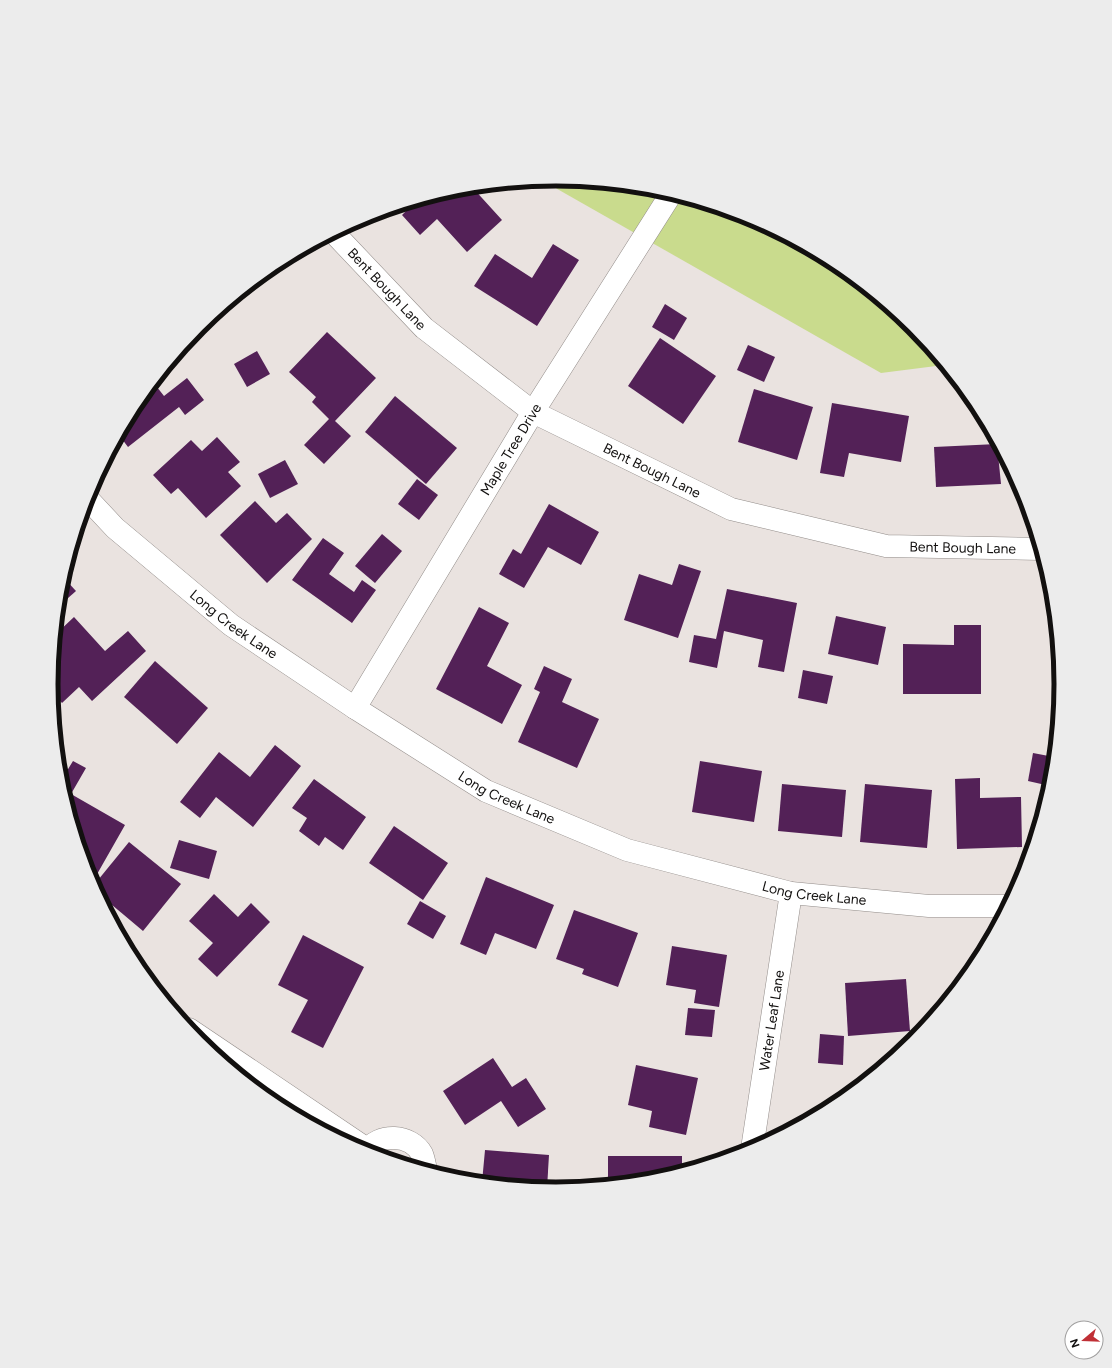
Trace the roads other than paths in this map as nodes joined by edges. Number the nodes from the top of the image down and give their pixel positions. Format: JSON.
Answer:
{"nodes":[{"id":1,"x":668,"y":199,"type":"edge"},
{"id":2,"x":337,"y":236,"type":"edge"},
{"id":3,"x":533,"y":412,"type":"junction"},
{"id":4,"x":92,"y":503,"type":"edge"},
{"id":5,"x":1035,"y":549,"type":"edge"},
{"id":6,"x":354,"y":708,"type":"junction"},
{"id":7,"x":791,"y":893,"type":"junction"},
{"id":8,"x":1002,"y":906,"type":"edge"},
{"id":9,"x":217,"y":1048,"type":"edge"},
{"id":10,"x":345,"y":1135,"type":"edge"},
{"id":11,"x":753,"y":1141,"type":"edge"},
{"id":12,"x":372,"y":1147,"type":"edge"},
{"id":13,"x":425,"y":1164,"type":"edge"}],
"edges":[{"from":1,"to":3,"type":"street","name":"Maple Tree Drive"},
{"from":2,"to":3,"type":"street","name":"Bent Bough Lane"},
{"from":3,"to":5,"type":"street","name":"Bent Bough Lane"},
{"from":3,"to":6,"type":"street","name":"Maple Tree Drive"},
{"from":4,"to":6,"type":"street","name":"Long Creek Lane"},
{"from":6,"to":7,"type":"street","name":"Long Creek Lane"},
{"from":7,"to":8,"type":"street","name":"Long Creek Lane"},
{"from":7,"to":11,"type":"street","name":"Water Leaf Lane"},
{"from":9,"to":10,"type":"street"},
{"from":12,"to":13,"type":"street"}]}
